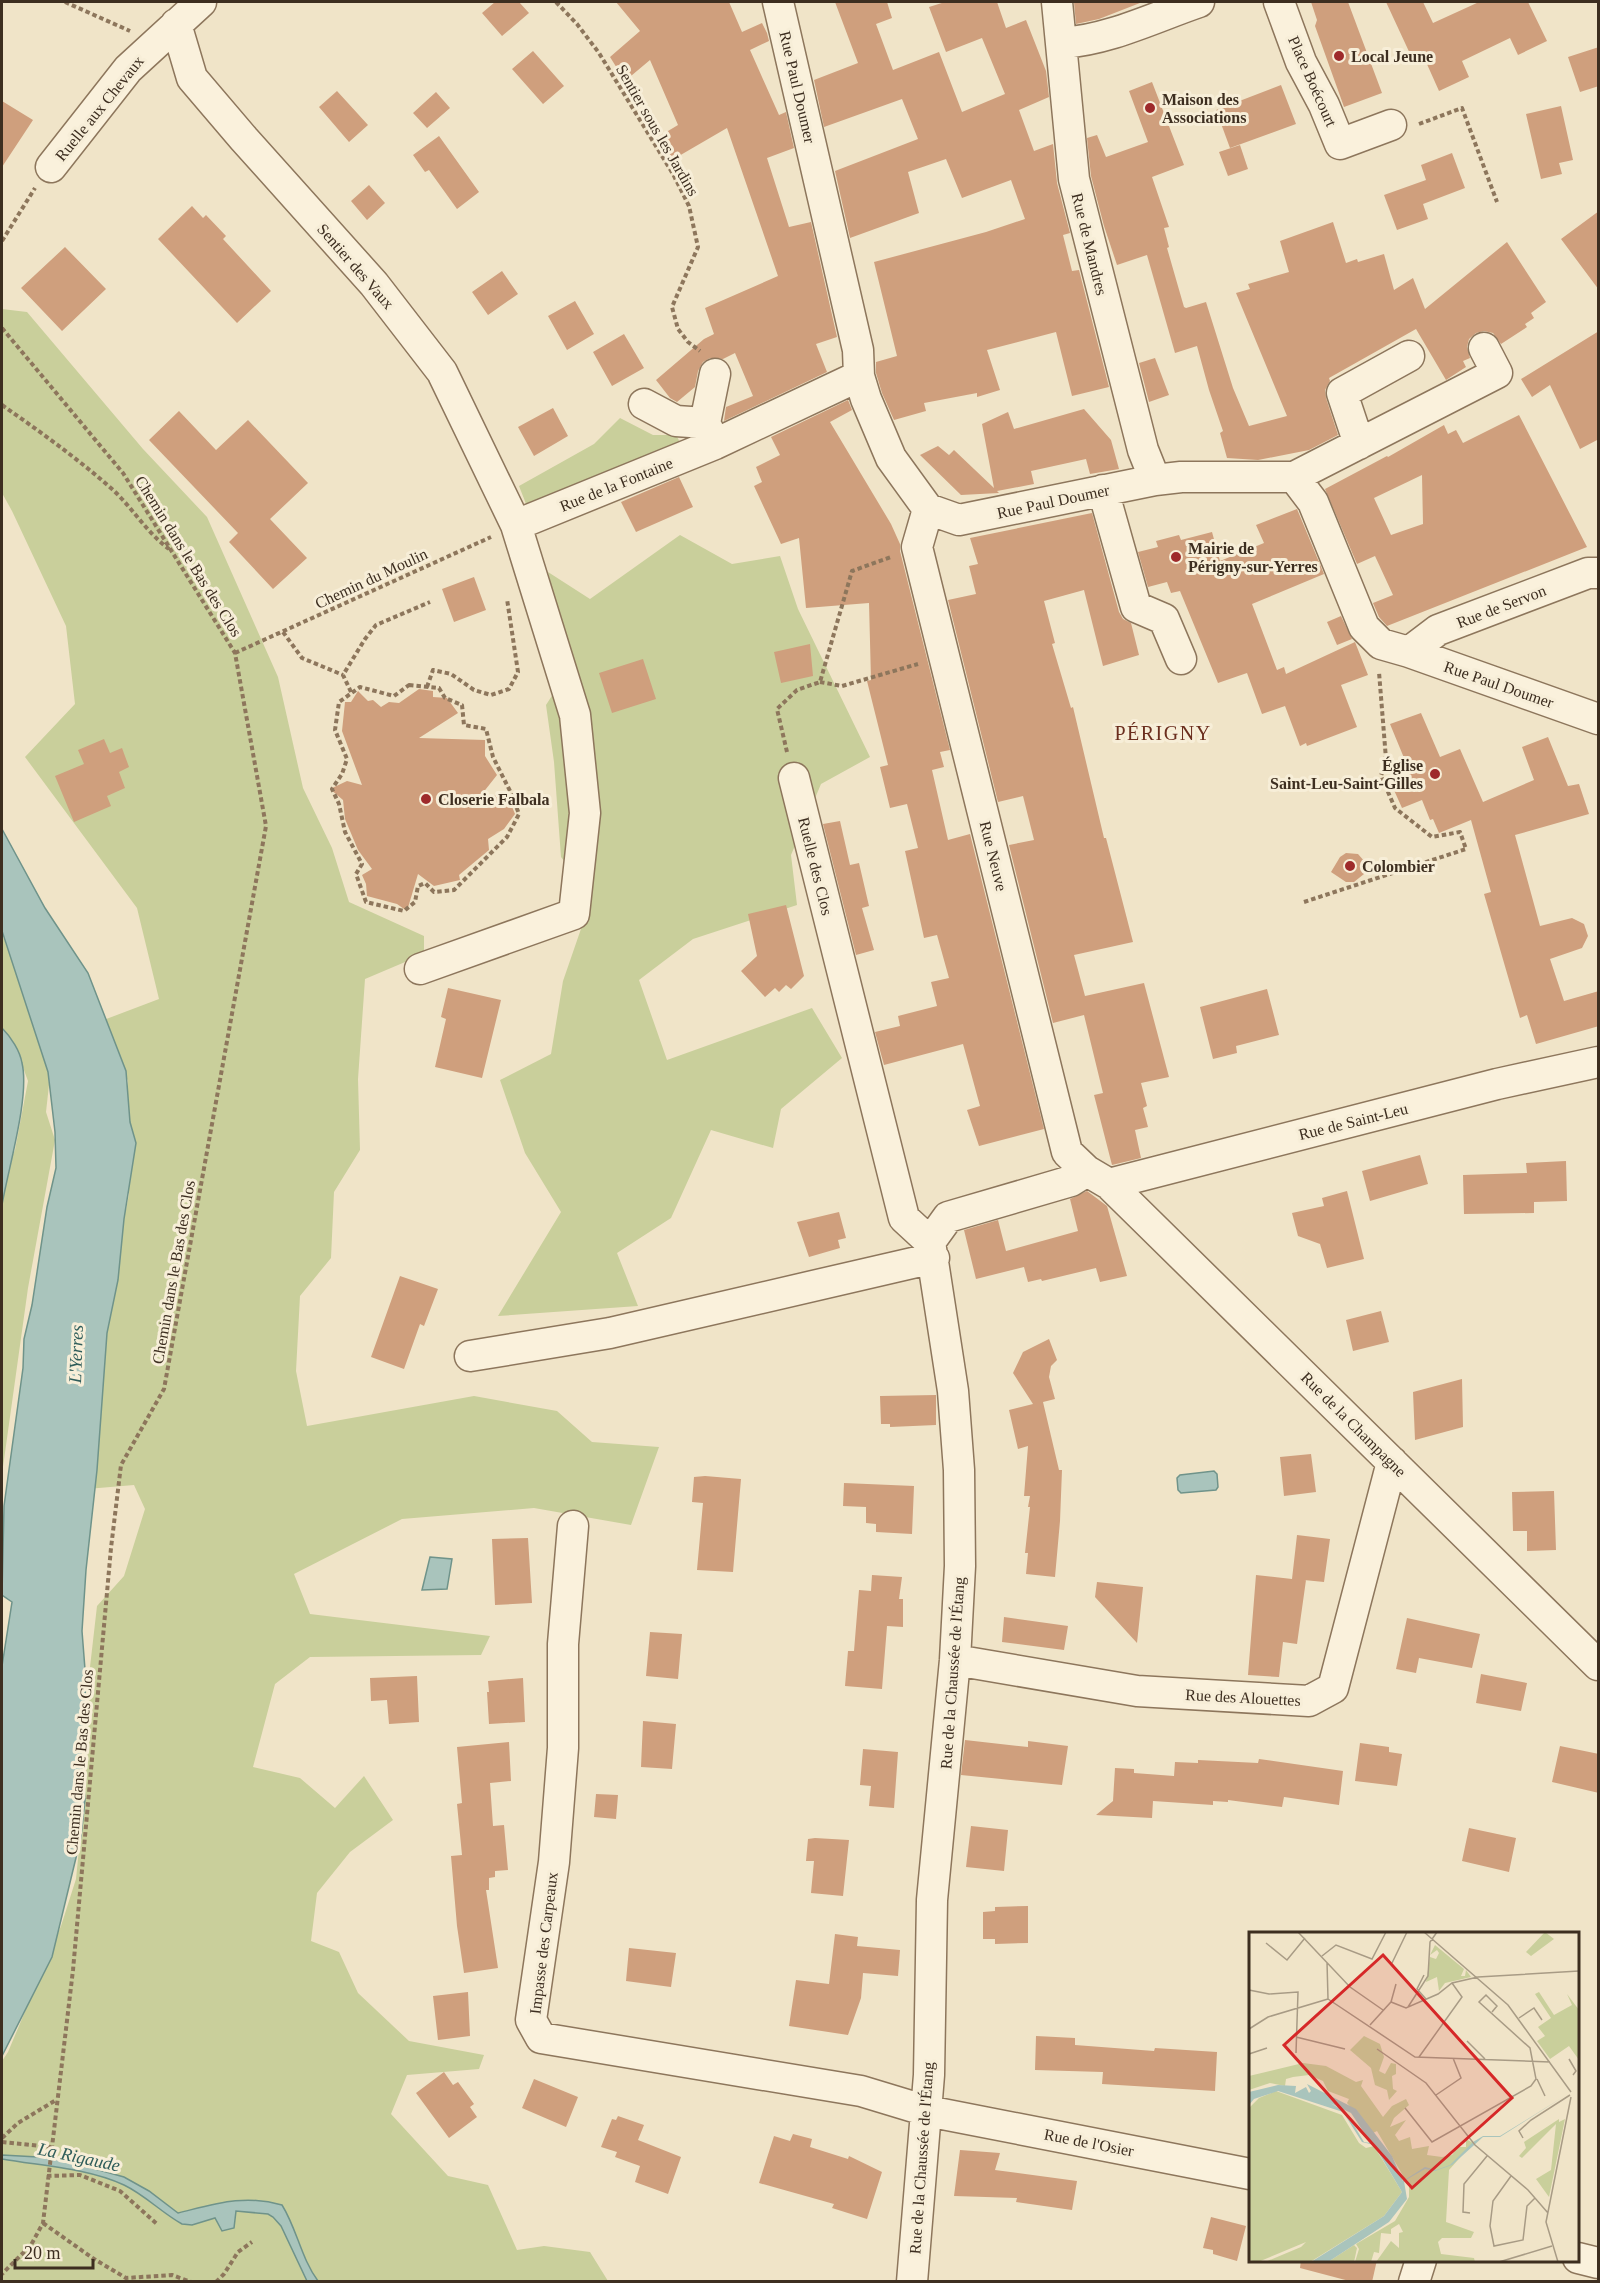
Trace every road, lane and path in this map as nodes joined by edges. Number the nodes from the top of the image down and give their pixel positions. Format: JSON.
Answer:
{"nodes":[{"id":1,"x":65,"y":2,"type":"edge"},
{"id":2,"x":201,"y":2,"type":"edge"},
{"id":3,"x":556,"y":2,"type":"edge"},
{"id":4,"x":778,"y":2,"type":"edge"},
{"id":5,"x":1057,"y":2,"type":"edge"},
{"id":6,"x":1199,"y":2,"type":"edge"},
{"id":7,"x":1279,"y":2,"type":"edge"},
{"id":8,"x":166,"y":33,"type":"junction"},
{"id":9,"x":1062,"y":43,"type":"junction"},
{"id":10,"x":1388,"y":126,"type":"joint"},
{"id":11,"x":51,"y":167,"type":"joint"},
{"id":12,"x":1497,"y":202,"type":"dead end"},
{"id":13,"x":2,"y":241,"type":"edge"},
{"id":14,"x":2,"y":328,"type":"edge"},
{"id":15,"x":1484,"y":348,"type":"dead end"},
{"id":16,"x":1409,"y":356,"type":"dead end"},
{"id":17,"x":715,"y":374,"type":"joint"},
{"id":18,"x":859,"y":376,"type":"junction"},
{"id":19,"x":644,"y":404,"type":"dead end"},
{"id":20,"x":2,"y":405,"type":"edge"},
{"id":21,"x":710,"y":433,"type":"junction"},
{"id":22,"x":1359,"y":444,"type":"junction"},
{"id":23,"x":1294,"y":477,"type":"junction"},
{"id":24,"x":1155,"y":480,"type":"junction"},
{"id":25,"x":1103,"y":490,"type":"junction"},
{"id":26,"x":928,"y":509,"type":"junction"},
{"id":27,"x":516,"y":525,"type":"junction"},
{"id":28,"x":917,"y":547,"type":"junction"},
{"id":29,"x":172,"y":551,"type":"junction"},
{"id":30,"x":1599,"y":573,"type":"edge"},
{"id":31,"x":531,"y":574,"type":"junction"},
{"id":32,"x":430,"y":602,"type":"dead end"},
{"id":33,"x":283,"y":631,"type":"junction"},
{"id":34,"x":1380,"y":644,"type":"junction"},
{"id":35,"x":1409,"y":652,"type":"junction"},
{"id":36,"x":235,"y":654,"type":"junction"},
{"id":37,"x":944,"y":656,"type":"junction"},
{"id":38,"x":1181,"y":659,"type":"dead end"},
{"id":39,"x":344,"y":675,"type":"junction"},
{"id":40,"x":820,"y":682,"type":"junction"},
{"id":41,"x":428,"y":687,"type":"junction"},
{"id":42,"x":351,"y":692,"type":"junction"},
{"id":43,"x":1599,"y":719,"type":"edge"},
{"id":44,"x":794,"y":777,"type":"joint"},
{"id":45,"x":1304,"y":902,"type":"dead end"},
{"id":46,"x":420,"y":969,"type":"dead end"},
{"id":47,"x":1599,"y":1062,"type":"edge"},
{"id":48,"x":1098,"y":1177,"type":"junction"},
{"id":49,"x":932,"y":1250,"type":"junction"},
{"id":50,"x":470,"y":1356,"type":"dead end"},
{"id":51,"x":1392,"y":1462,"type":"junction"},
{"id":52,"x":573,"y":1526,"type":"dead end"},
{"id":53,"x":955,"y":1660,"type":"junction"},
{"id":54,"x":1599,"y":1665,"type":"edge"},
{"id":55,"x":56,"y":2100,"type":"junction"},
{"id":56,"x":927,"y":2111,"type":"junction"},
{"id":57,"x":2,"y":2140,"type":"edge"},
{"id":58,"x":51,"y":2147,"type":"junction"},
{"id":59,"x":1249,"y":2174,"type":"edge"},
{"id":60,"x":47,"y":2176,"type":"junction"},
{"id":61,"x":43,"y":2223,"type":"junction"},
{"id":62,"x":157,"y":2224,"type":"dead end"},
{"id":63,"x":252,"y":2242,"type":"dead end"},
{"id":64,"x":1579,"y":2258,"type":"edge"},
{"id":65,"x":1420,"y":2262,"type":"edge"},
{"id":66,"x":1599,"y":2264,"type":"edge"},
{"id":67,"x":2,"y":2274,"type":"edge"},
{"id":68,"x":192,"y":2282,"type":"edge"},
{"id":69,"x":216,"y":2282,"type":"edge"},
{"id":70,"x":912,"y":2282,"type":"edge"},
{"id":71,"x":1414,"y":2282,"type":"edge"}],
"edges":[{"from":1,"to":8,"type":"path"},
{"from":2,"to":8,"type":"street","name":"Ruelle aux Chevaux"},
{"from":3,"to":17,"type":"path","name":"Sentier sous les Jardins"},
{"from":4,"to":18,"type":"street","name":"Rue Paul Doumer"},
{"from":5,"to":9,"type":"street","name":"Rue de Mandres"},
{"from":6,"to":9,"type":"street"},
{"from":7,"to":10,"type":"street","name":"Place Boécourt"},
{"from":8,"to":11,"type":"street","name":"Ruelle aux Chevaux"},
{"from":8,"to":27,"type":"street","name":"Sentier des Vaux"},
{"from":9,"to":24,"type":"street","name":"Rue de Mandres"},
{"from":10,"to":12,"type":"path"},
{"from":11,"to":13,"type":"path"},
{"from":14,"to":29,"type":"path","name":"Chemin dans le Bas des Clos"},
{"from":15,"to":22,"type":"street"},
{"from":16,"to":22,"type":"street"},
{"from":17,"to":21,"type":"street"},
{"from":18,"to":21,"type":"street","name":"Rue de la Fontaine"},
{"from":18,"to":26,"type":"street","name":"Rue Paul Doumer"},
{"from":19,"to":21,"type":"street"},
{"from":20,"to":29,"type":"path"},
{"from":21,"to":27,"type":"street","name":"Rue de la Fontaine"},
{"from":22,"to":23,"type":"street"},
{"from":23,"to":24,"type":"street","name":"Rue Paul Doumer"},
{"from":23,"to":34,"type":"street"},
{"from":24,"to":25,"type":"street","name":"Rue Paul Doumer"},
{"from":25,"to":26,"type":"street","name":"Rue Paul Doumer"},
{"from":25,"to":38,"type":"street"},
{"from":26,"to":28,"type":"street"},
{"from":27,"to":31,"type":"street","name":"Sentier des Vaux"},
{"from":27,"to":33,"type":"path","name":"Chemin du Moulin"},
{"from":28,"to":37,"type":"street","name":"Rue Neuve"},
{"from":28,"to":40,"type":"path"},
{"from":29,"to":36,"type":"path","name":"Chemin dans le Bas des Clos"},
{"from":30,"to":35,"type":"street","name":"Rue de Servon"},
{"from":31,"to":41,"type":"path"},
{"from":31,"to":46,"type":"street","name":"Sentier des Vaux"},
{"from":32,"to":39,"type":"path"},
{"from":33,"to":36,"type":"path","name":"Chemin du Moulin"},
{"from":33,"to":39,"type":"path"},
{"from":34,"to":35,"type":"street","name":"Rue Paul Doumer"},
{"from":34,"to":45,"type":"path"},
{"from":35,"to":43,"type":"street","name":"Rue Paul Doumer"},
{"from":36,"to":55,"type":"path","name":"Chemin dans le Bas des Clos"},
{"from":37,"to":40,"type":"path"},
{"from":37,"to":48,"type":"street","name":"Rue Neuve"},
{"from":39,"to":42,"type":"path"},
{"from":40,"to":44,"type":"path"},
{"from":41,"to":42,"type":"path"},
{"from":41,"to":42,"type":"path"},
{"from":44,"to":49,"type":"street","name":"Ruelle des Clos"},
{"from":47,"to":48,"type":"street","name":"Rue de Saint-Leu"},
{"from":48,"to":49,"type":"street"},
{"from":48,"to":51,"type":"street","name":"Rue de la Champagne"},
{"from":49,"to":50,"type":"street"},
{"from":49,"to":53,"type":"street","name":"Rue de la Chaussée de l'Étang"},
{"from":51,"to":53,"type":"street","name":"Rue des Alouettes"},
{"from":51,"to":54,"type":"street","name":"Rue de la Champagne"},
{"from":52,"to":56,"type":"street","name":"Impasse des Carpeaux"},
{"from":53,"to":56,"type":"street","name":"Rue de la Chaussée de l'Étang"},
{"from":55,"to":57,"type":"path"},
{"from":55,"to":58,"type":"path","name":"Chemin dans le Bas des Clos"},
{"from":56,"to":59,"type":"street","name":"Rue de l'Osier"},
{"from":56,"to":70,"type":"street","name":"Rue de la Chaussée de l'Étang"},
{"from":57,"to":58,"type":"path"},
{"from":58,"to":60,"type":"path","name":"Chemin dans le Bas des Clos"},
{"from":60,"to":61,"type":"path","name":"Chemin dans le Bas des Clos"},
{"from":60,"to":62,"type":"path"},
{"from":61,"to":67,"type":"path","name":"Chemin dans le Bas des Clos"},
{"from":61,"to":68,"type":"path"},
{"from":63,"to":69,"type":"path"},
{"from":64,"to":66,"type":"street"},
{"from":65,"to":71,"type":"street"}]}
